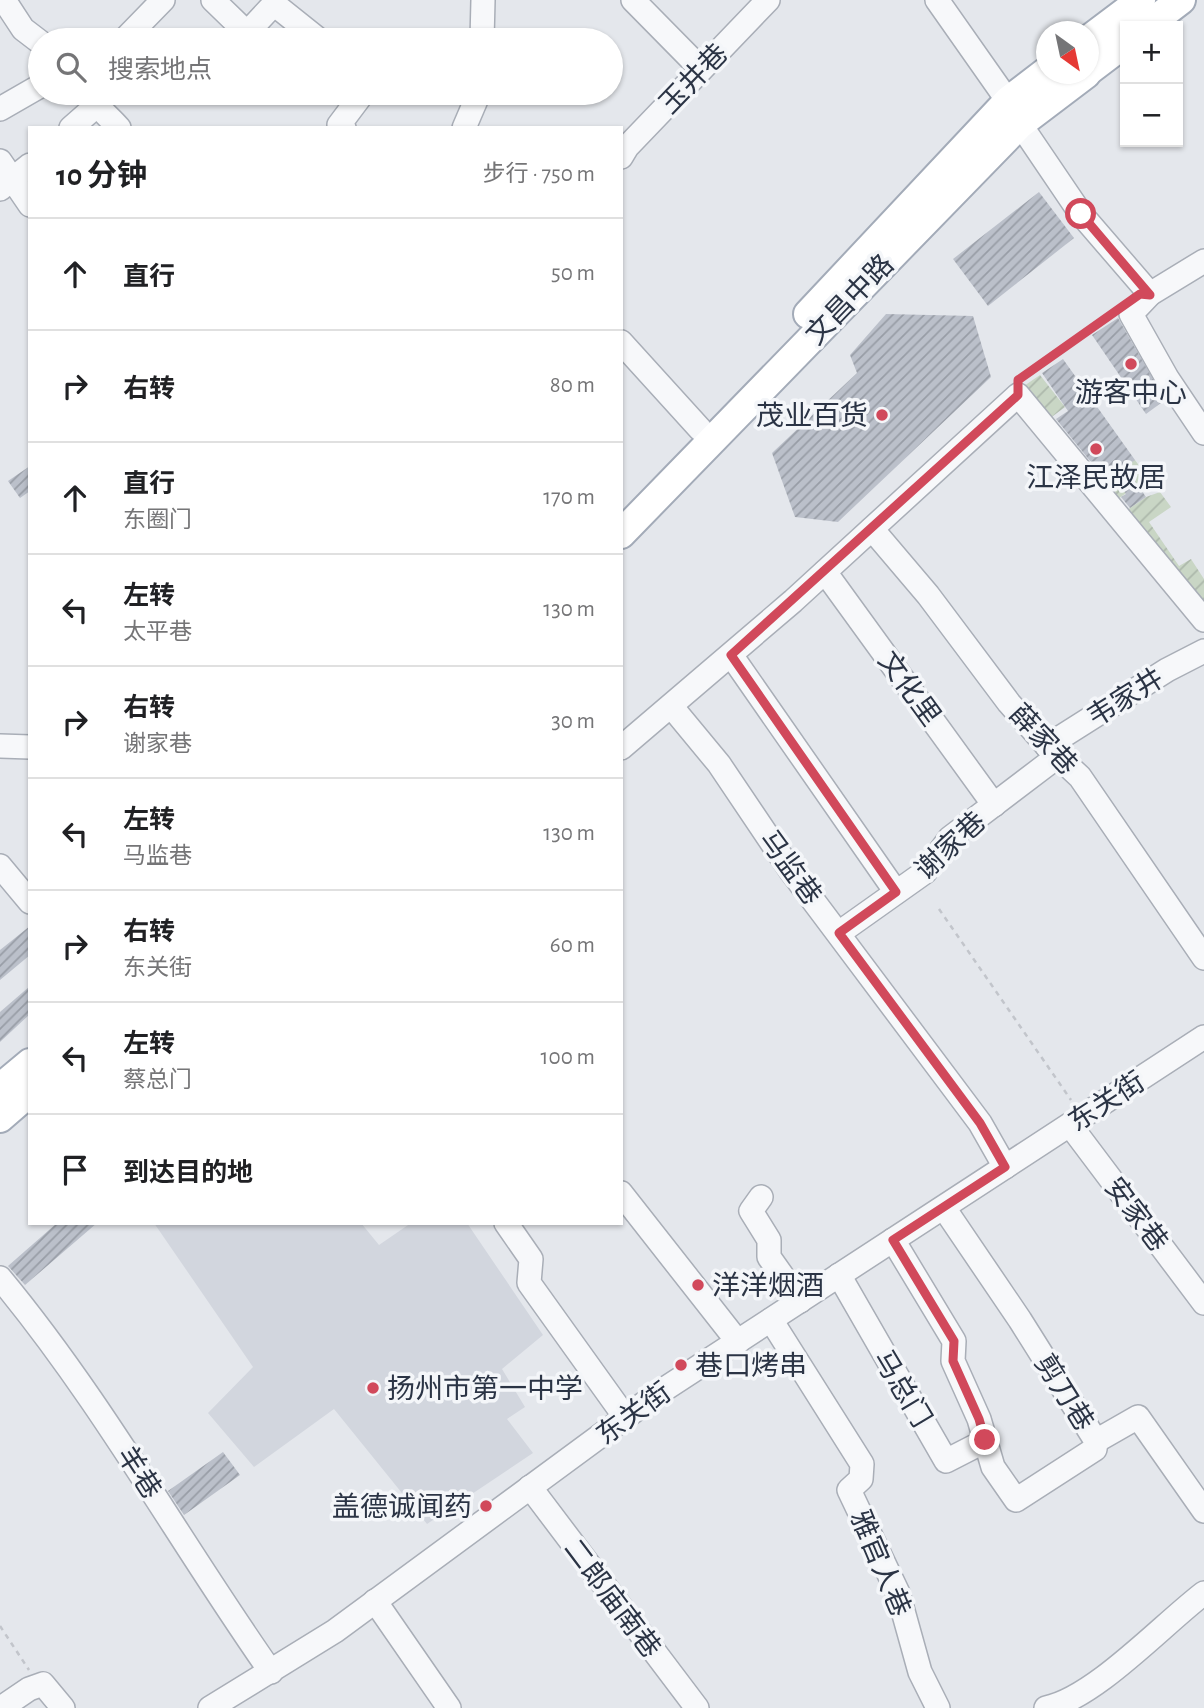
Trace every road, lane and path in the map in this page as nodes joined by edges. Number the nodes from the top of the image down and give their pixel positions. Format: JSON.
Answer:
{"nodes":[{"id":1,"x":4,"y":0,"type":"edge"},
{"id":2,"x":163,"y":0,"type":"edge"},
{"id":3,"x":213,"y":0,"type":"edge"},
{"id":4,"x":483,"y":0,"type":"edge"},
{"id":5,"x":633,"y":0,"type":"edge"},
{"id":6,"x":768,"y":0,"type":"edge"},
{"id":7,"x":937,"y":0,"type":"edge"},
{"id":8,"x":1141,"y":0,"type":"edge"},
{"id":9,"x":1181,"y":0,"type":"edge"},
{"id":10,"x":1154,"y":21,"type":"edge"},
{"id":11,"x":136,"y":28,"type":"edge"},
{"id":12,"x":242,"y":28,"type":"edge"},
{"id":13,"x":252,"y":28,"type":"edge"},
{"id":14,"x":304,"y":28,"type":"edge"},
{"id":15,"x":482,"y":28,"type":"edge"},
{"id":16,"x":1099,"y":32,"type":"edge"},
{"id":17,"x":28,"y":33,"type":"edge"},
{"id":18,"x":1120,"y":47,"type":"edge"},
{"id":19,"x":1099,"y":63,"type":"edge"},
{"id":20,"x":701,"y":69,"type":"junction"},
{"id":21,"x":1037,"y":84,"type":"edge"},
{"id":22,"x":1066,"y":84,"type":"edge"},
{"id":23,"x":28,"y":93,"type":"edge"},
{"id":24,"x":89,"y":105,"type":"edge"},
{"id":25,"x":98,"y":105,"type":"edge"},
{"id":26,"x":354,"y":105,"type":"edge"},
{"id":27,"x":474,"y":105,"type":"edge"},
{"id":28,"x":0,"y":109,"type":"edge"},
{"id":29,"x":1014,"y":113,"type":"junction"},
{"id":30,"x":73,"y":126,"type":"edge"},
{"id":31,"x":117,"y":126,"type":"edge"},
{"id":32,"x":341,"y":126,"type":"edge"},
{"id":33,"x":465,"y":126,"type":"edge"},
{"id":34,"x":623,"y":154,"type":"edge"},
{"id":35,"x":11,"y":173,"type":"edge"},
{"id":36,"x":28,"y":202,"type":"edge"},
{"id":37,"x":1204,"y":261,"type":"edge"},
{"id":38,"x":1150,"y":295,"type":"junction"},
{"id":39,"x":1124,"y":312,"type":"junction"},
{"id":40,"x":623,"y":344,"type":"edge"},
{"id":41,"x":1018,"y":395,"type":"junction"},
{"id":42,"x":700,"y":429,"type":"junction"},
{"id":43,"x":1204,"y":433,"type":"edge"},
{"id":44,"x":623,"y":510,"type":"edge"},
{"id":45,"x":872,"y":529,"type":"junction"},
{"id":46,"x":623,"y":532,"type":"edge"},
{"id":47,"x":825,"y":572,"type":"junction"},
{"id":48,"x":1204,"y":620,"type":"edge"},
{"id":49,"x":1204,"y":651,"type":"edge"},
{"id":50,"x":731,"y":655,"type":"junction"},
{"id":51,"x":671,"y":705,"type":"junction"},
{"id":52,"x":0,"y":746,"type":"edge"},
{"id":53,"x":623,"y":746,"type":"edge"},
{"id":54,"x":28,"y":747,"type":"edge"},
{"id":55,"x":1053,"y":751,"type":"junction"},
{"id":56,"x":994,"y":805,"type":"junction"},
{"id":57,"x":0,"y":866,"type":"edge"},
{"id":58,"x":896,"y":892,"type":"junction"},
{"id":59,"x":28,"y":900,"type":"edge"},
{"id":60,"x":939,"y":909,"type":"dead end"},
{"id":61,"x":839,"y":933,"type":"junction"},
{"id":62,"x":1204,"y":958,"type":"edge"},
{"id":63,"x":1204,"y":1037,"type":"edge"},
{"id":64,"x":28,"y":1065,"type":"edge"},
{"id":65,"x":0,"y":1088,"type":"edge"},
{"id":66,"x":28,"y":1094,"type":"edge"},
{"id":67,"x":0,"y":1118,"type":"edge"},
{"id":68,"x":1076,"y":1121,"type":"junction"},
{"id":69,"x":1005,"y":1167,"type":"junction"},
{"id":70,"x":623,"y":1196,"type":"edge"},
{"id":71,"x":761,"y":1197,"type":"dead end"},
{"id":72,"x":943,"y":1208,"type":"junction"},
{"id":73,"x":507,"y":1225,"type":"edge"},
{"id":74,"x":893,"y":1240,"type":"junction"},
{"id":75,"x":839,"y":1275,"type":"junction"},
{"id":76,"x":0,"y":1278,"type":"edge"},
{"id":77,"x":800,"y":1301,"type":"junction"},
{"id":78,"x":1204,"y":1303,"type":"edge"},
{"id":79,"x":771,"y":1320,"type":"junction"},
{"id":80,"x":738,"y":1342,"type":"junction"},
{"id":81,"x":625,"y":1417,"type":"junction"},
{"id":82,"x":985,"y":1440,"type":"junction"},
{"id":83,"x":1096,"y":1441,"type":"junction"},
{"id":84,"x":530,"y":1487,"type":"junction"},
{"id":85,"x":1204,"y":1511,"type":"edge"},
{"id":86,"x":1204,"y":1592,"type":"edge"},
{"id":87,"x":375,"y":1601,"type":"junction"},
{"id":88,"x":0,"y":1626,"type":"edge"},
{"id":89,"x":271,"y":1672,"type":"junction"},
{"id":90,"x":39,"y":1685,"type":"junction"},
{"id":91,"x":1,"y":1708,"type":"edge"},
{"id":92,"x":63,"y":1708,"type":"edge"},
{"id":93,"x":210,"y":1708,"type":"edge"},
{"id":94,"x":449,"y":1708,"type":"edge"},
{"id":95,"x":696,"y":1708,"type":"edge"},
{"id":96,"x":938,"y":1708,"type":"edge"},
{"id":97,"x":1046,"y":1708,"type":"edge"}],
"edges":[{"from":1,"to":17,"type":"street"},
{"from":2,"to":11,"type":"street"},
{"from":3,"to":12,"type":"street"},
{"from":4,"to":15,"type":"street"},
{"from":5,"to":20,"type":"street"},
{"from":6,"to":20,"type":"street","name":"玉井巷"},
{"from":7,"to":29,"type":"street"},
{"from":8,"to":16,"type":"main road"},
{"from":9,"to":10,"type":"main road"},
{"from":13,"to":14,"type":"street"},
{"from":18,"to":19,"type":"main road","name":"文昌中路"},
{"from":20,"to":34,"type":"street","name":"玉井巷"},
{"from":21,"to":29,"type":"main road","name":"文昌中路"},
{"from":22,"to":29,"type":"main road","name":"文昌中路"},
{"from":23,"to":28,"type":"street"},
{"from":24,"to":30,"type":"street"},
{"from":25,"to":31,"type":"street"},
{"from":26,"to":32,"type":"street"},
{"from":27,"to":33,"type":"street"},
{"from":29,"to":38,"type":"street"},
{"from":29,"to":42,"type":"main road","name":"文昌中路"},
{"from":29,"to":46,"type":"main road","name":"文昌中路"},
{"from":35,"to":36,"type":"street"},
{"from":37,"to":38,"type":"street"},
{"from":38,"to":39,"type":"street"},
{"from":39,"to":41,"type":"path"},
{"from":39,"to":43,"type":"street"},
{"from":40,"to":42,"type":"street"},
{"from":41,"to":45,"type":"street"},
{"from":41,"to":48,"type":"street"},
{"from":42,"to":44,"type":"main road","name":"文昌中路"},
{"from":45,"to":47,"type":"street"},
{"from":45,"to":55,"type":"street","name":"薛家巷"},
{"from":47,"to":50,"type":"street"},
{"from":47,"to":56,"type":"street","name":"文化里"},
{"from":49,"to":55,"type":"street","name":"韦家井"},
{"from":50,"to":51,"type":"street"},
{"from":50,"to":58,"type":"street"},
{"from":51,"to":53,"type":"street"},
{"from":51,"to":61,"type":"street","name":"马监巷"},
{"from":52,"to":54,"type":"street"},
{"from":55,"to":56,"type":"street","name":"谢家巷"},
{"from":55,"to":62,"type":"street","name":"薛家巷"},
{"from":56,"to":58,"type":"street","name":"谢家巷"},
{"from":57,"to":59,"type":"street"},
{"from":58,"to":61,"type":"street","name":"谢家巷"},
{"from":60,"to":68,"type":"path"},
{"from":61,"to":69,"type":"street","name":"马监巷"},
{"from":63,"to":68,"type":"street","name":"东关街"},
{"from":64,"to":65,"type":"main road"},
{"from":66,"to":67,"type":"main road"},
{"from":68,"to":69,"type":"street","name":"东关街"},
{"from":68,"to":78,"type":"street","name":"安家巷"},
{"from":69,"to":72,"type":"street","name":"东关街"},
{"from":70,"to":80,"type":"street"},
{"from":71,"to":77,"type":"street"},
{"from":72,"to":74,"type":"street","name":"东关街"},
{"from":72,"to":83,"type":"street","name":"剪刀巷"},
{"from":73,"to":81,"type":"street"},
{"from":74,"to":75,"type":"street","name":"东关街"},
{"from":74,"to":82,"type":"street"},
{"from":75,"to":77,"type":"street","name":"东关街"},
{"from":75,"to":82,"type":"street","name":"马总门"},
{"from":76,"to":89,"type":"street","name":"羊巷"},
{"from":77,"to":79,"type":"street","name":"东关街"},
{"from":79,"to":80,"type":"street","name":"东关街"},
{"from":79,"to":96,"type":"street","name":"雅官人巷"},
{"from":80,"to":81,"type":"street","name":"东关街"},
{"from":81,"to":84,"type":"street","name":"东关街"},
{"from":82,"to":83,"type":"street"},
{"from":83,"to":85,"type":"street","name":"剪刀巷"},
{"from":84,"to":87,"type":"street","name":"东关街"},
{"from":84,"to":95,"type":"street","name":"二郎庙南巷"},
{"from":86,"to":97,"type":"street"},
{"from":87,"to":89,"type":"street","name":"东关街"},
{"from":87,"to":94,"type":"street"},
{"from":88,"to":90,"type":"path"},
{"from":89,"to":93,"type":"street","name":"东关街"},
{"from":90,"to":91,"type":"street"},
{"from":90,"to":92,"type":"street"}]}
